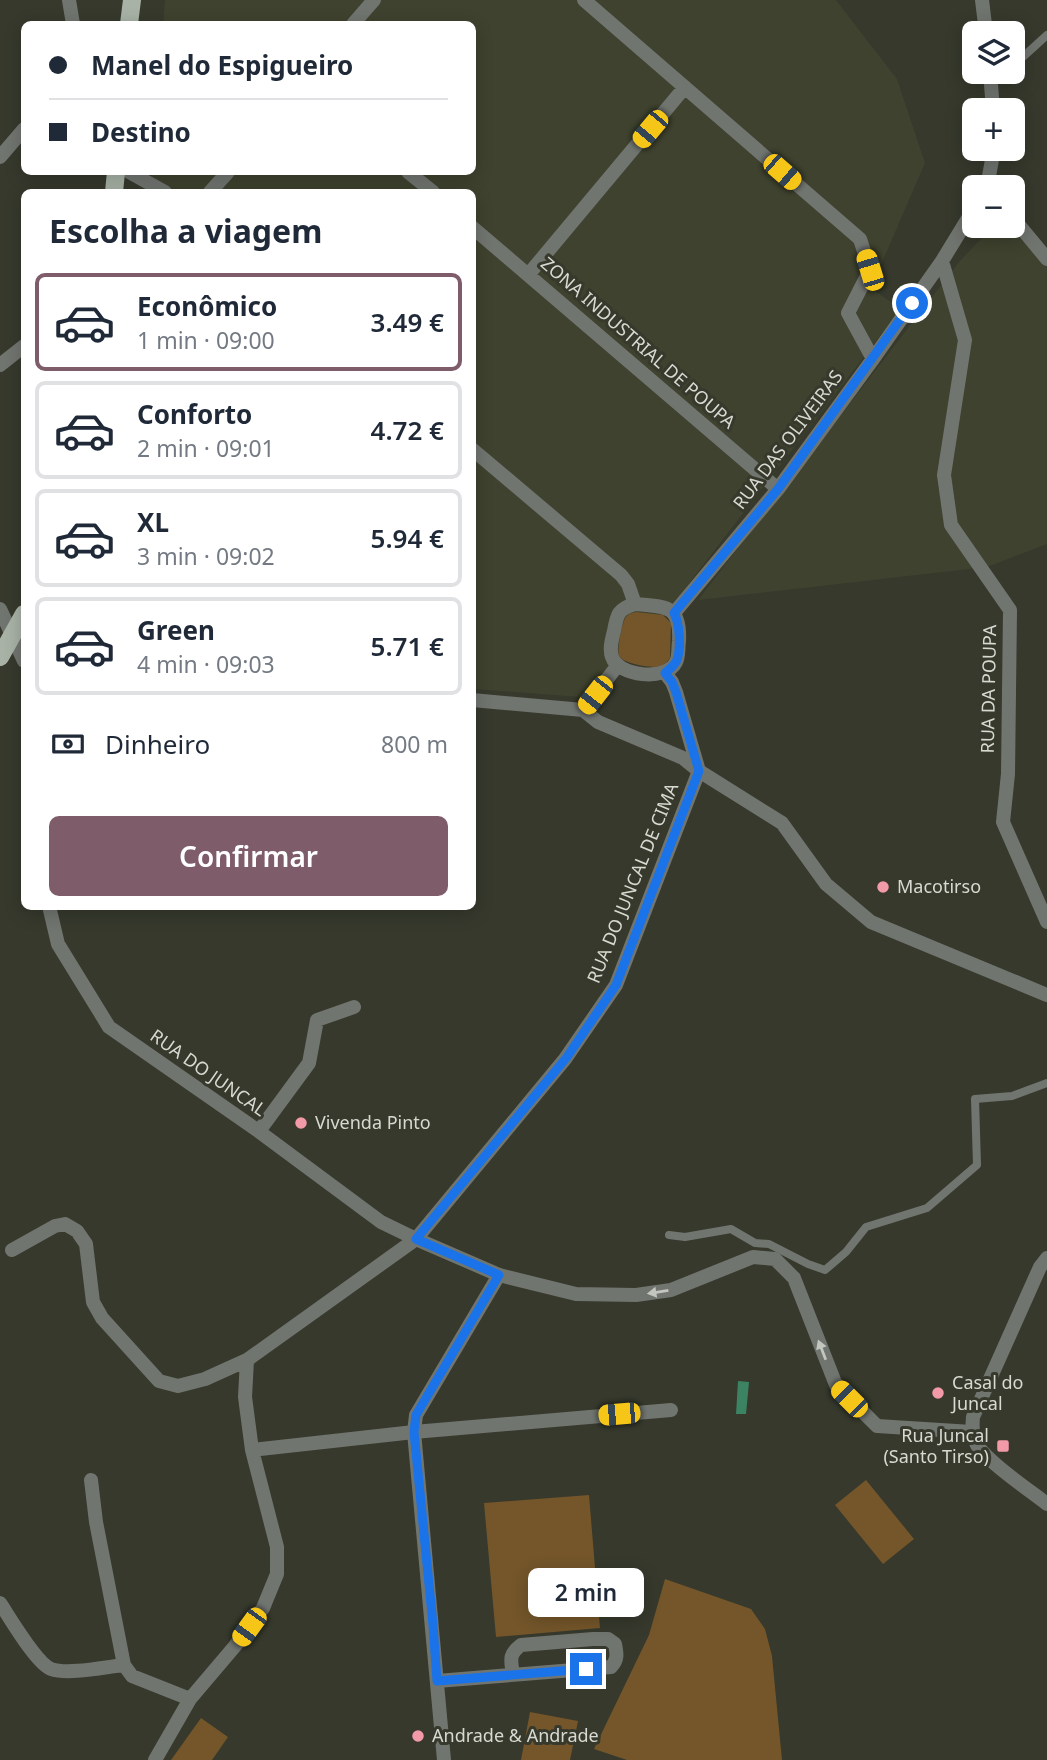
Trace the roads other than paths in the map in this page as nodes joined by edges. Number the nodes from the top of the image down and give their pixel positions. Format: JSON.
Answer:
{"nodes":[{"id":1,"x":69,"y":0,"type":"edge"},
{"id":2,"x":132,"y":0,"type":"edge"},
{"id":3,"x":373,"y":0,"type":"edge"},
{"id":4,"x":584,"y":0,"type":"edge"},
{"id":5,"x":982,"y":0,"type":"edge"},
{"id":6,"x":72,"y":21,"type":"edge"},
{"id":7,"x":129,"y":21,"type":"edge"},
{"id":8,"x":356,"y":21,"type":"edge"},
{"id":9,"x":985,"y":21,"type":"edge"},
{"id":10,"x":1047,"y":35,"type":"edge"},
{"id":11,"x":1025,"y":55,"type":"edge"},
{"id":12,"x":685,"y":87,"type":"junction"},
{"id":13,"x":21,"y":133,"type":"edge"},
{"id":14,"x":0,"y":157,"type":"edge"},
{"id":15,"x":134,"y":175,"type":"edge"},
{"id":16,"x":225,"y":175,"type":"edge"},
{"id":17,"x":412,"y":175,"type":"edge"},
{"id":18,"x":160,"y":189,"type":"edge"},
{"id":19,"x":213,"y":189,"type":"edge"},
{"id":20,"x":429,"y":189,"type":"edge"},
{"id":21,"x":962,"y":228,"type":"edge"},
{"id":22,"x":476,"y":230,"type":"edge"},
{"id":23,"x":1025,"y":232,"type":"edge"},
{"id":24,"x":1047,"y":258,"type":"edge"},
{"id":25,"x":942,"y":261,"type":"junction"},
{"id":26,"x":528,"y":275,"type":"junction"},
{"id":27,"x":21,"y":348,"type":"edge"},
{"id":28,"x":873,"y":359,"type":"junction"},
{"id":29,"x":0,"y":365,"type":"edge"},
{"id":30,"x":476,"y":452,"type":"edge"},
{"id":31,"x":778,"y":489,"type":"junction"},
{"id":32,"x":635,"y":604,"type":"junction"},
{"id":33,"x":0,"y":609,"type":"edge"},
{"id":34,"x":674,"y":613,"type":"junction"},
{"id":35,"x":21,"y":619,"type":"edge"},
{"id":36,"x":21,"y":654,"type":"edge"},
{"id":37,"x":0,"y":657,"type":"edge"},
{"id":38,"x":618,"y":665,"type":"junction"},
{"id":39,"x":665,"y":673,"type":"junction"},
{"id":40,"x":476,"y":700,"type":"edge"},
{"id":41,"x":583,"y":710,"type":"junction"},
{"id":42,"x":699,"y":771,"type":"junction"},
{"id":43,"x":50,"y":910,"type":"edge"},
{"id":44,"x":1047,"y":922,"type":"edge"},
{"id":45,"x":1047,"y":995,"type":"edge"},
{"id":46,"x":354,"y":1007,"type":"dead end"},
{"id":47,"x":1047,"y":1083,"type":"edge"},
{"id":48,"x":259,"y":1131,"type":"junction"},
{"id":49,"x":669,"y":1236,"type":"dead end"},
{"id":50,"x":416,"y":1239,"type":"junction"},
{"id":51,"x":12,"y":1250,"type":"dead end"},
{"id":52,"x":1047,"y":1258,"type":"edge"},
{"id":53,"x":499,"y":1275,"type":"junction"},
{"id":54,"x":247,"y":1360,"type":"junction"},
{"id":55,"x":671,"y":1410,"type":"dead end"},
{"id":56,"x":414,"y":1432,"type":"junction"},
{"id":57,"x":972,"y":1432,"type":"junction"},
{"id":58,"x":252,"y":1450,"type":"junction"},
{"id":59,"x":91,"y":1480,"type":"dead end"},
{"id":60,"x":1047,"y":1504,"type":"edge"},
{"id":61,"x":0,"y":1603,"type":"edge"},
{"id":62,"x":124,"y":1665,"type":"junction"},
{"id":63,"x":513,"y":1675,"type":"junction"},
{"id":64,"x":437,"y":1681,"type":"junction"},
{"id":65,"x":190,"y":1699,"type":"junction"},
{"id":66,"x":155,"y":1760,"type":"edge"},
{"id":67,"x":444,"y":1760,"type":"edge"}],
"edges":[{"from":1,"to":6,"type":"street"},
{"from":2,"to":7,"type":"main road"},
{"from":3,"to":8,"type":"street"},
{"from":4,"to":12,"type":"street"},
{"from":5,"to":9,"type":"street"},
{"from":10,"to":11,"type":"lane"},
{"from":12,"to":26,"type":"street"},
{"from":12,"to":28,"type":"street"},
{"from":13,"to":14,"type":"street"},
{"from":15,"to":18,"type":"street"},
{"from":16,"to":19,"type":"street"},
{"from":17,"to":20,"type":"street"},
{"from":21,"to":25,"type":"street","name":"RUA DAS OLIVEIRAS"},
{"from":22,"to":26,"type":"street","name":"ZONA INDUSTRIAL DE POUPA"},
{"from":23,"to":24,"type":"street"},
{"from":25,"to":28,"type":"street","name":"RUA DAS OLIVEIRAS"},
{"from":25,"to":44,"type":"street","name":"RUA DA POUPA"},
{"from":26,"to":31,"type":"street","name":"ZONA INDUSTRIAL DE POUPA"},
{"from":27,"to":29,"type":"street"},
{"from":28,"to":31,"type":"street","name":"RUA DAS OLIVEIRAS"},
{"from":30,"to":32,"type":"street"},
{"from":31,"to":34,"type":"street","name":"RUA DAS OLIVEIRAS"},
{"from":32,"to":34,"type":"street"},
{"from":32,"to":38,"type":"street"},
{"from":33,"to":36,"type":"street"},
{"from":34,"to":39,"type":"street"},
{"from":35,"to":37,"type":"main road","bridge":true},
{"from":38,"to":39,"type":"street"},
{"from":38,"to":41,"type":"street"},
{"from":39,"to":42,"type":"street"},
{"from":40,"to":41,"type":"street"},
{"from":41,"to":42,"type":"street"},
{"from":42,"to":45,"type":"street","name":"RUA DO JUNCAL DE CIMA"},
{"from":42,"to":50,"type":"street","name":"RUA DO JUNCAL DE CIMA"},
{"from":43,"to":48,"type":"street","name":"RUA DO JUNCAL"},
{"from":46,"to":48,"type":"street"},
{"from":47,"to":49,"type":"lane"},
{"from":48,"to":50,"type":"street","name":"RUA DO JUNCAL"},
{"from":50,"to":53,"type":"street","name":"RUA DO JUNCAL"},
{"from":50,"to":54,"type":"street","name":"RUA DO JUNCAL DE CIMA"},
{"from":51,"to":54,"type":"street","name":"RUA DO JUNCAL DE CIMA"},
{"from":52,"to":57,"type":"street"},
{"from":53,"to":56,"type":"street"},
{"from":57,"to":53,"type":"street","name":"RUA DO JUNCAL","one_way":true},
{"from":54,"to":58,"type":"street"},
{"from":55,"to":56,"type":"street"},
{"from":56,"to":58,"type":"street"},
{"from":56,"to":64,"type":"street"},
{"from":57,"to":60,"type":"street"},
{"from":58,"to":65,"type":"street"},
{"from":59,"to":62,"type":"street"},
{"from":61,"to":62,"type":"street"},
{"from":62,"to":65,"type":"street"},
{"from":63,"to":63,"type":"street"},
{"from":63,"to":64,"type":"street"},
{"from":64,"to":67,"type":"street"},
{"from":65,"to":66,"type":"street"}]}
